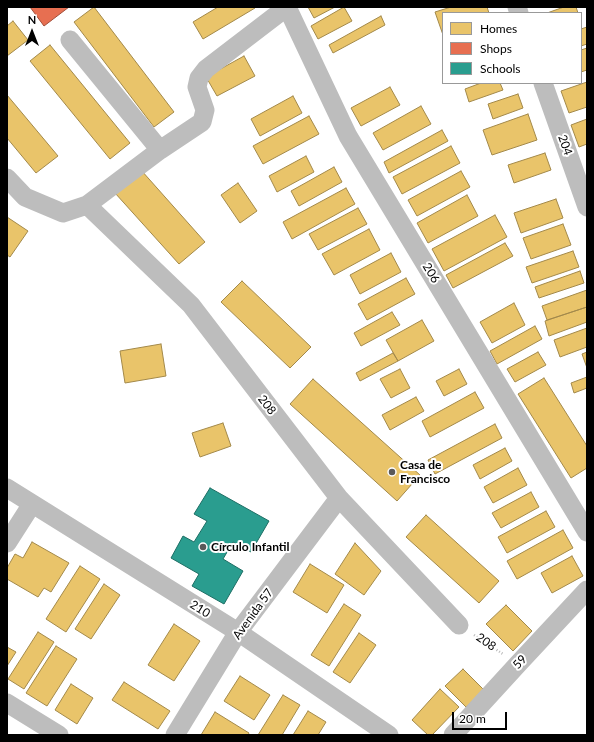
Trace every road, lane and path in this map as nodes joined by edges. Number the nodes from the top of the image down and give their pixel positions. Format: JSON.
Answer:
{"nodes":[{"id":1,"x":287,"y":7,"type":"edge"},
{"id":2,"x":70,"y":40,"type":"dead end"},
{"id":3,"x":543,"y":84,"type":"edge"},
{"id":4,"x":160,"y":150,"type":"junction"},
{"id":5,"x":7,"y":178,"type":"edge"},
{"id":6,"x":87,"y":205,"type":"junction"},
{"id":7,"x":587,"y":207,"type":"edge"},
{"id":8,"x":7,"y":488,"type":"edge"},
{"id":9,"x":339,"y":498,"type":"junction"},
{"id":10,"x":32,"y":504,"type":"junction"},
{"id":11,"x":587,"y":532,"type":"edge"},
{"id":12,"x":7,"y":543,"type":"edge"},
{"id":13,"x":587,"y":590,"type":"edge"},
{"id":14,"x":459,"y":625,"type":"joint"},
{"id":15,"x":238,"y":632,"type":"junction"},
{"id":16,"x":518,"y":664,"type":"junction"},
{"id":17,"x":7,"y":703,"type":"edge"},
{"id":18,"x":59,"y":735,"type":"edge"},
{"id":19,"x":175,"y":735,"type":"edge"},
{"id":20,"x":389,"y":735,"type":"edge"},
{"id":21,"x":453,"y":735,"type":"edge"}],
"edges":[{"from":1,"to":4,"type":"street"},
{"from":1,"to":11,"type":"street","name":"206"},
{"from":2,"to":4,"type":"street"},
{"from":3,"to":7,"type":"street","name":"204"},
{"from":4,"to":6,"type":"street"},
{"from":5,"to":6,"type":"street"},
{"from":6,"to":9,"type":"street","name":"208"},
{"from":8,"to":10,"type":"street","name":"210"},
{"from":9,"to":14,"type":"street","name":"208"},
{"from":9,"to":15,"type":"street","name":"Avenida 57"},
{"from":10,"to":12,"type":"street"},
{"from":10,"to":15,"type":"street","name":"210"},
{"from":13,"to":16,"type":"street","name":"59"},
{"from":14,"to":16,"type":"path","name":"208"},
{"from":15,"to":19,"type":"street","name":"Avenida 57"},
{"from":15,"to":20,"type":"street","name":"210"},
{"from":16,"to":21,"type":"street","name":"59"},
{"from":17,"to":18,"type":"street"}]}
